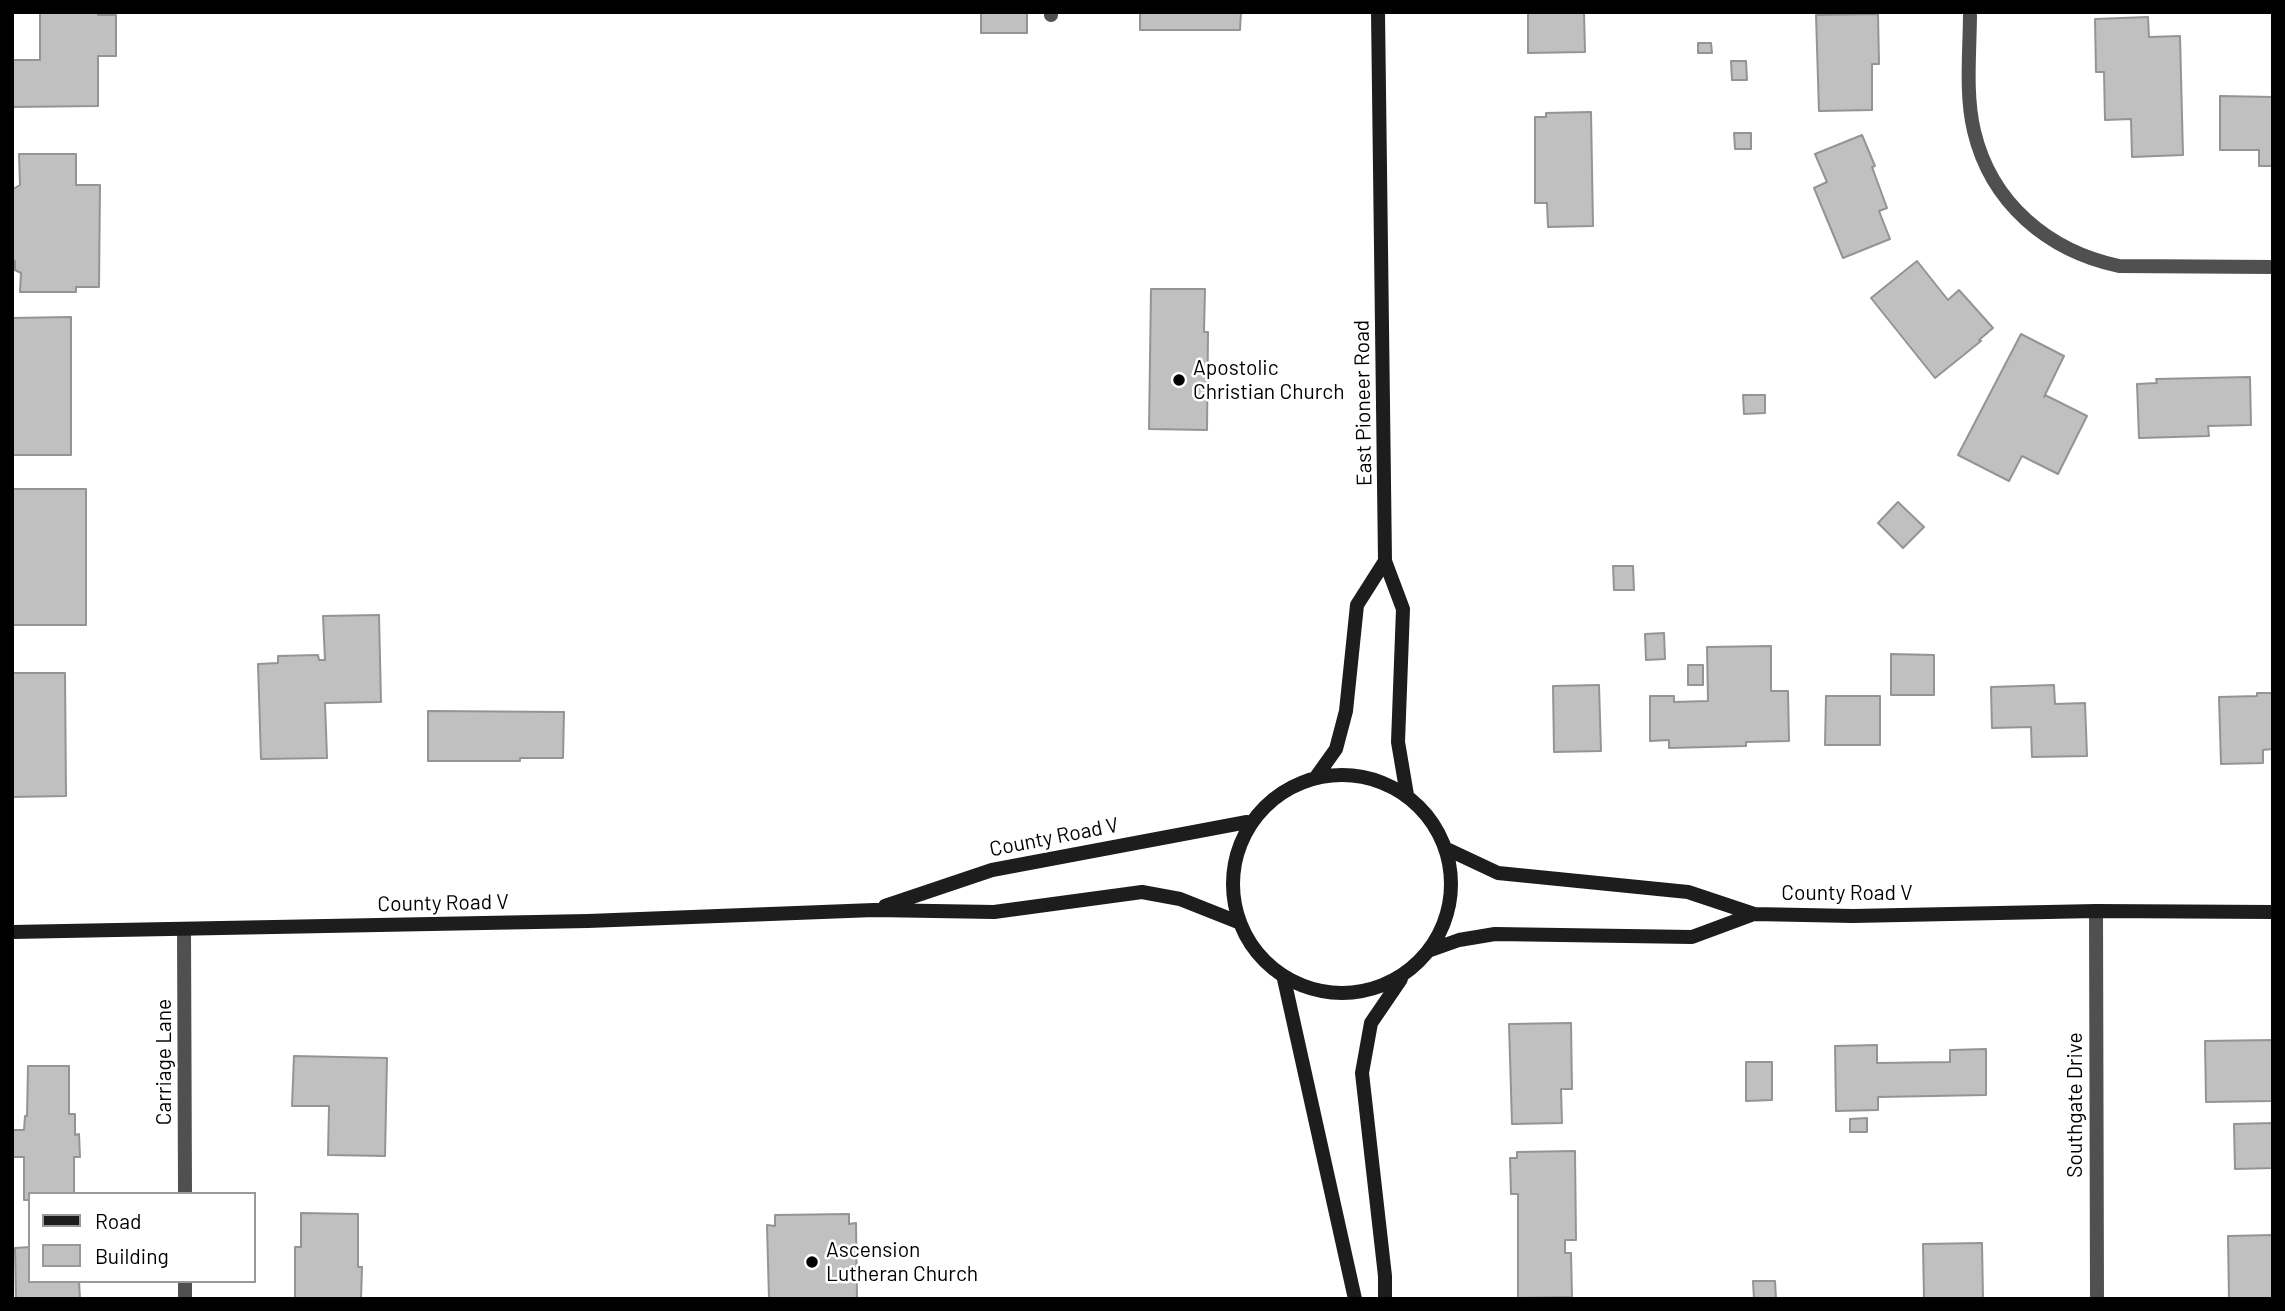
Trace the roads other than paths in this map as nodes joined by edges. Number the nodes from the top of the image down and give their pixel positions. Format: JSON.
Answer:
{"nodes":[{"id":1,"x":1378,"y":12,"type":"edge"},
{"id":2,"x":1970,"y":12,"type":"edge"},
{"id":3,"x":2273,"y":267,"type":"edge"},
{"id":4,"x":1385,"y":561,"type":"junction"},
{"id":5,"x":1316,"y":777,"type":"junction"},
{"id":6,"x":1407,"y":795,"type":"junction"},
{"id":7,"x":1247,"y":822,"type":"junction"},
{"id":8,"x":1449,"y":850,"type":"junction"},
{"id":9,"x":874,"y":910,"type":"junction"},
{"id":10,"x":2096,"y":911,"type":"junction"},
{"id":11,"x":2273,"y":912,"type":"edge"},
{"id":12,"x":1754,"y":914,"type":"junction"},
{"id":13,"x":1238,"y":922,"type":"junction"},
{"id":14,"x":184,"y":929,"type":"junction"},
{"id":15,"x":12,"y":932,"type":"edge"},
{"id":16,"x":1428,"y":951,"type":"junction"},
{"id":17,"x":1284,"y":979,"type":"junction"},
{"id":18,"x":1401,"y":979,"type":"junction"},
{"id":19,"x":185,"y":1192,"type":"edge"},
{"id":20,"x":1354,"y":1299,"type":"edge"},
{"id":21,"x":1385,"y":1299,"type":"edge"},
{"id":22,"x":2097,"y":1299,"type":"edge"}],
"edges":[{"from":1,"to":4,"type":"main road","name":"East Pioneer Road"},
{"from":2,"to":3,"type":"street"},
{"from":4,"to":5,"type":"main road"},
{"from":4,"to":6,"type":"main road"},
{"from":5,"to":6,"type":"main road"},
{"from":5,"to":7,"type":"main road"},
{"from":6,"to":8,"type":"main road"},
{"from":7,"to":9,"type":"main road","name":"County Road V"},
{"from":7,"to":13,"type":"main road"},
{"from":8,"to":12,"type":"main road"},
{"from":8,"to":16,"type":"main road"},
{"from":9,"to":13,"type":"main road","name":"County Road V"},
{"from":9,"to":14,"type":"main road","name":"County Road V"},
{"from":10,"to":11,"type":"main road","name":"County Road V"},
{"from":10,"to":12,"type":"main road","name":"County Road V"},
{"from":10,"to":22,"type":"street","name":"Southgate Drive"},
{"from":12,"to":16,"type":"main road","name":"County Road V"},
{"from":13,"to":17,"type":"main road"},
{"from":14,"to":15,"type":"main road","name":"County Road V"},
{"from":14,"to":19,"type":"street","name":"Carriage Lane"},
{"from":16,"to":18,"type":"main road"},
{"from":17,"to":18,"type":"main road"},
{"from":17,"to":20,"type":"main road"},
{"from":18,"to":21,"type":"main road"}]}
